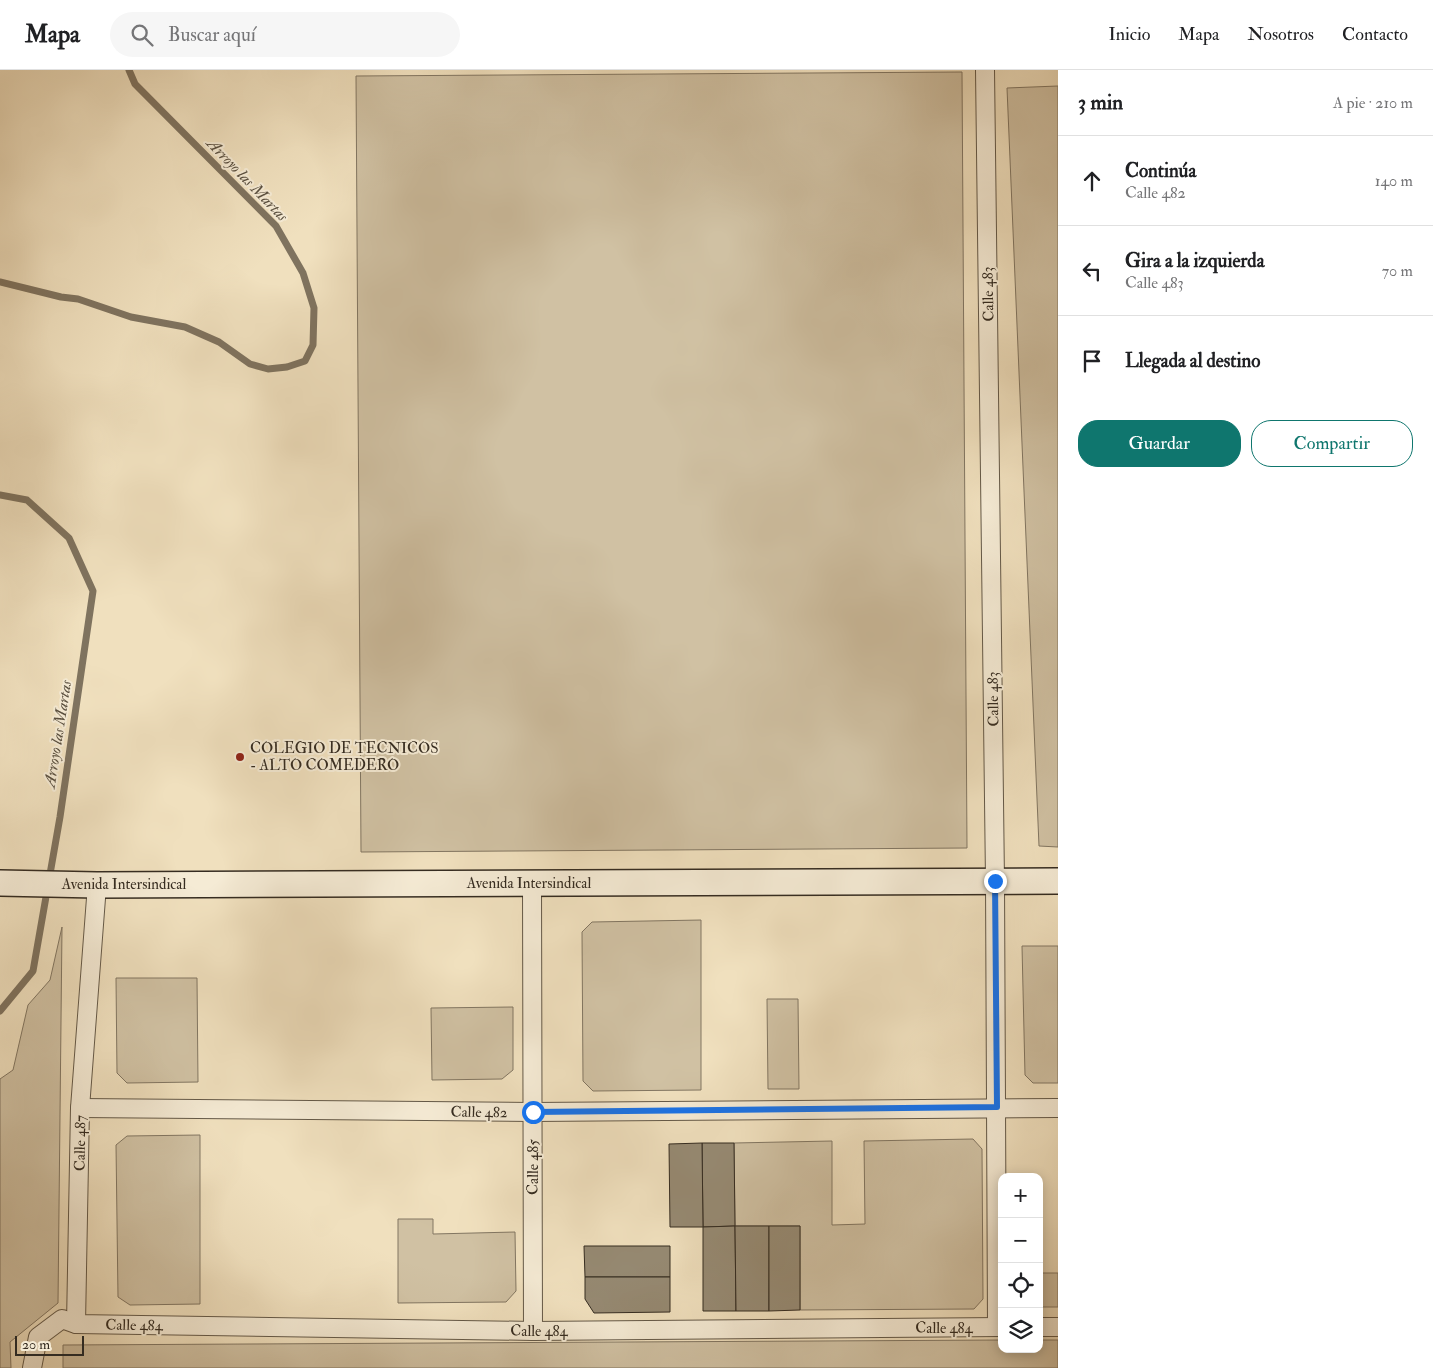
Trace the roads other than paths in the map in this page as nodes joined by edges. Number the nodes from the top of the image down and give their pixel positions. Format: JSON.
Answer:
{"nodes":[{"id":1,"x":986,"y":70,"type":"edge"},
{"id":2,"x":995,"y":881,"type":"junction"},
{"id":3,"x":1058,"y":881,"type":"edge"},
{"id":4,"x":0,"y":883,"type":"edge"},
{"id":5,"x":532,"y":884,"type":"junction"},
{"id":6,"x":97,"y":885,"type":"junction"},
{"id":7,"x":997,"y":1107,"type":"junction"},
{"id":8,"x":80,"y":1108,"type":"junction"},
{"id":9,"x":1058,"y":1108,"type":"edge"},
{"id":10,"x":533,"y":1112,"type":"junction"},
{"id":11,"x":1000,"y":1308,"type":"edge"},
{"id":12,"x":76,"y":1324,"type":"junction"},
{"id":13,"x":998,"y":1327,"type":"edge"},
{"id":14,"x":1043,"y":1327,"type":"edge"},
{"id":15,"x":1058,"y":1327,"type":"edge"},
{"id":16,"x":533,"y":1331,"type":"junction"},
{"id":17,"x":32,"y":1368,"type":"edge"}],
"edges":[{"from":1,"to":2,"type":"street","name":"Calle 483"},
{"from":2,"to":3,"type":"street","name":"Avenida Intersindical"},
{"from":2,"to":5,"type":"street","name":"Avenida Intersindical"},
{"from":2,"to":7,"type":"street","name":"Calle 483"},
{"from":4,"to":6,"type":"street","name":"Avenida Intersindical"},
{"from":5,"to":6,"type":"street","name":"Avenida Intersindical"},
{"from":5,"to":10,"type":"street","name":"Calle 485"},
{"from":6,"to":8,"type":"street","name":"Calle 487"},
{"from":7,"to":9,"type":"street","name":"Calle 482"},
{"from":7,"to":10,"type":"street","name":"Calle 482"},
{"from":7,"to":11,"type":"street","name":"Calle 483"},
{"from":8,"to":10,"type":"street","name":"Calle 482"},
{"from":8,"to":12,"type":"street","name":"Calle 487"},
{"from":10,"to":16,"type":"street","name":"Calle 485"},
{"from":12,"to":16,"type":"street","name":"Calle 484"},
{"from":12,"to":17,"type":"street"},
{"from":13,"to":16,"type":"street","name":"Calle 484"},
{"from":14,"to":15,"type":"street"}]}
